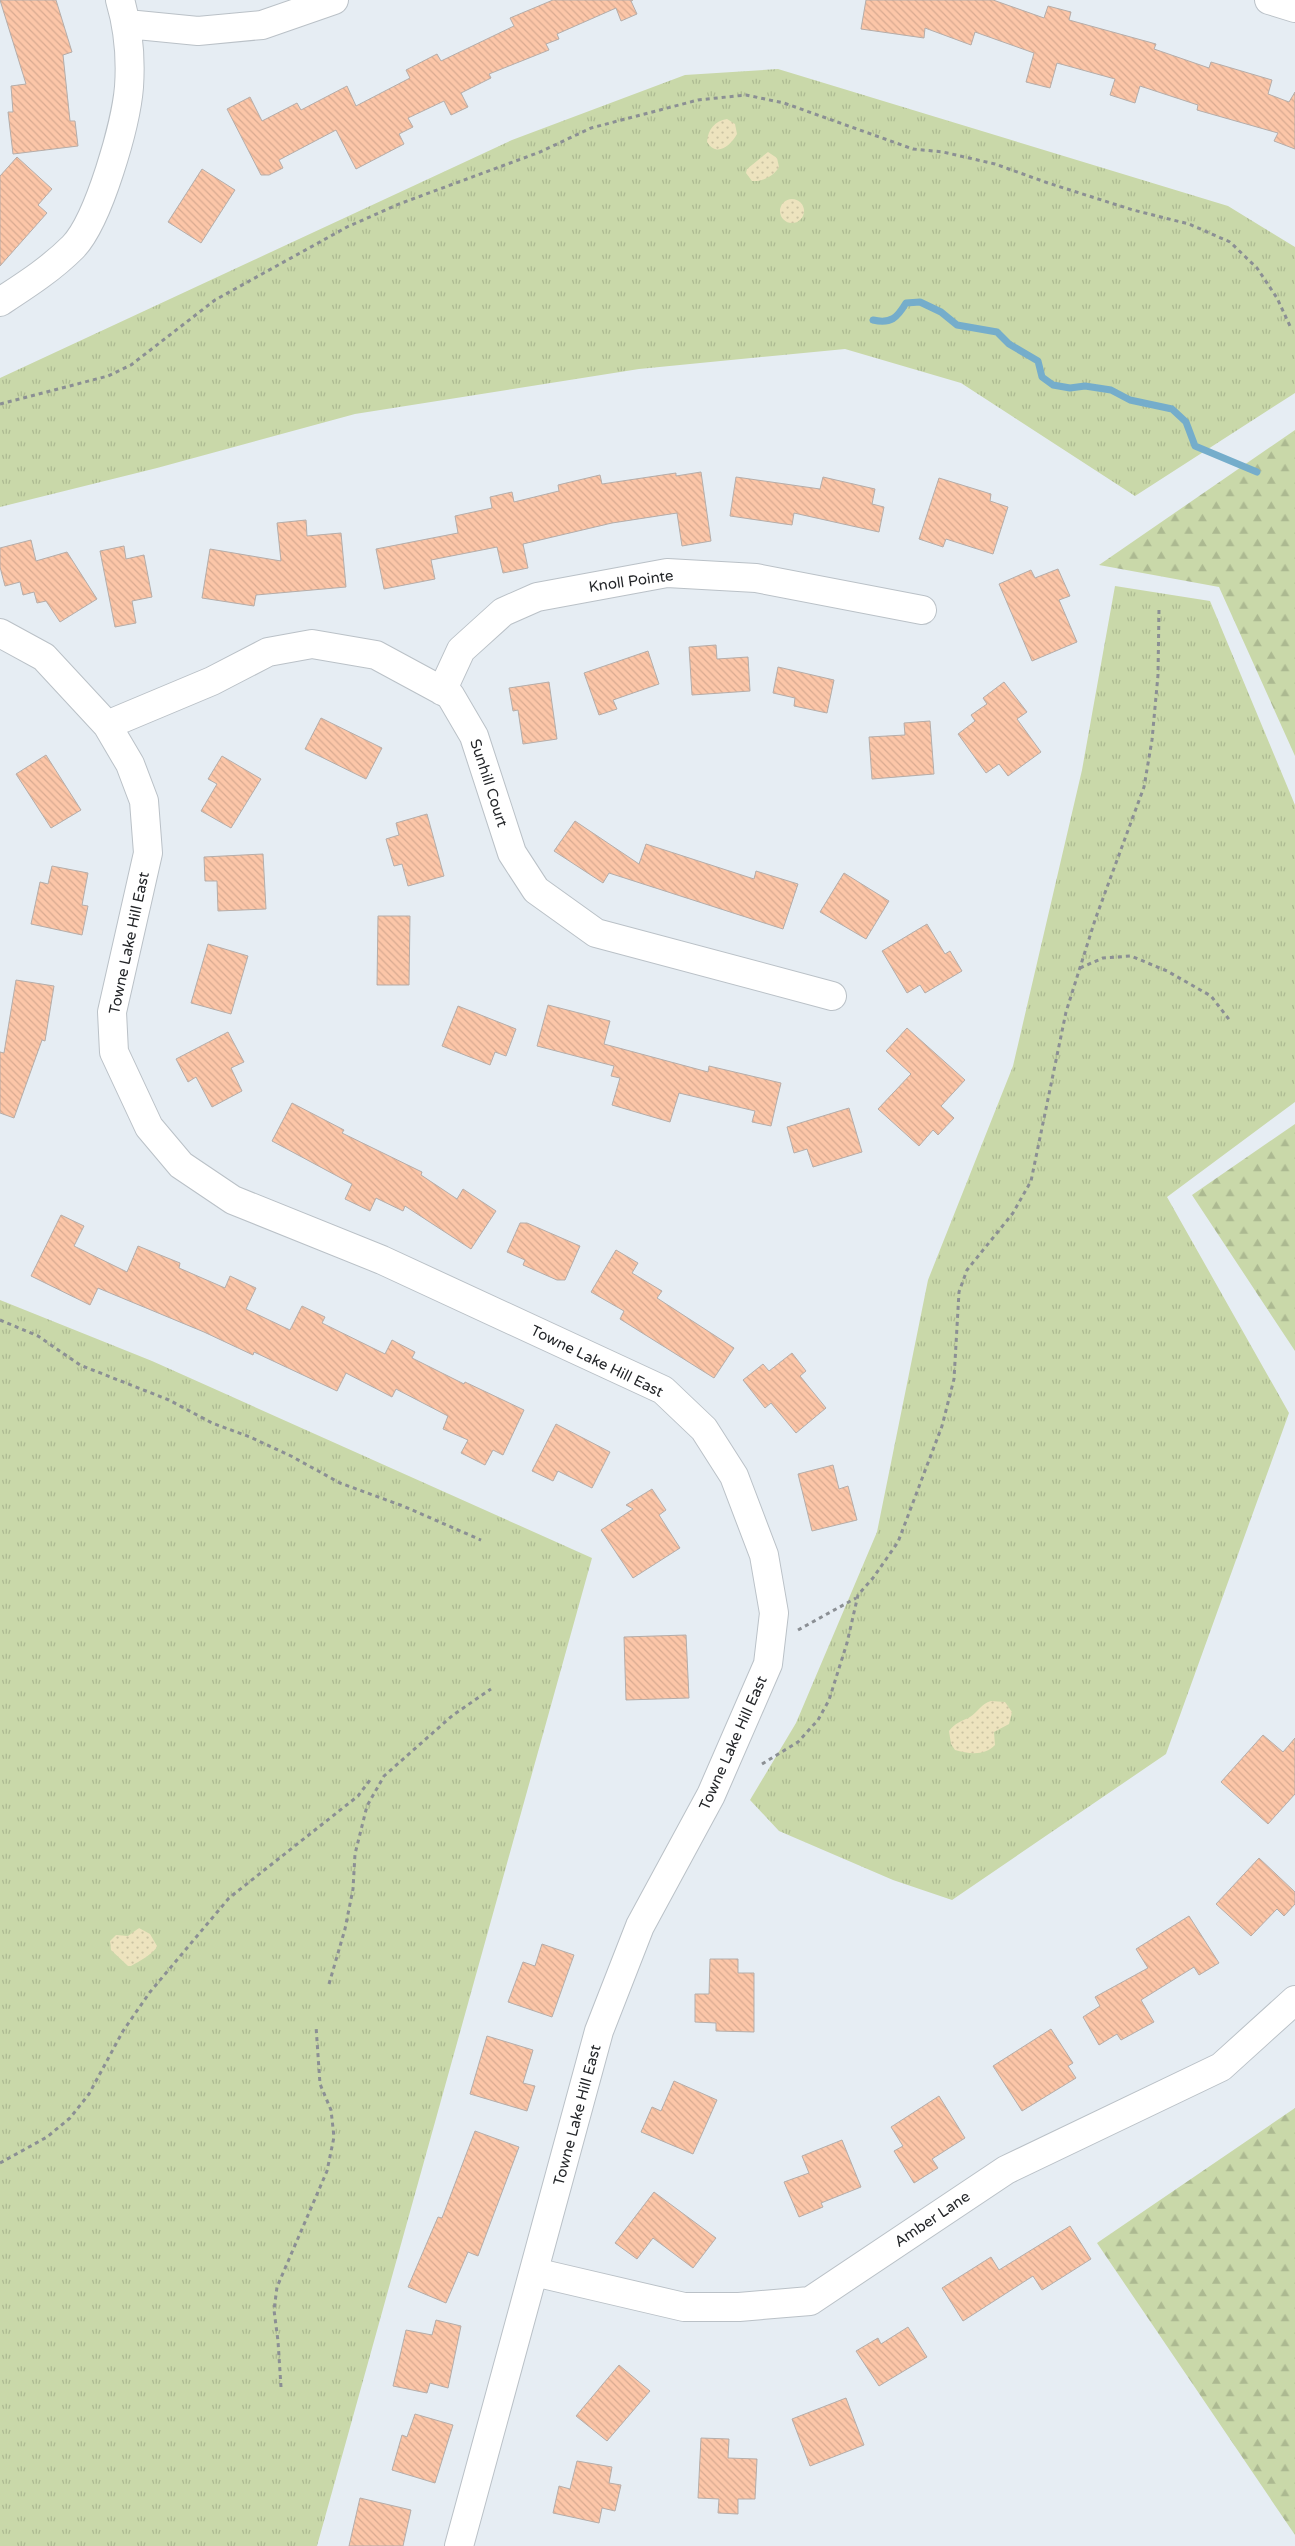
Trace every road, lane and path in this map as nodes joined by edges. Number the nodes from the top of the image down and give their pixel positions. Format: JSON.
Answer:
{"nodes":[{"id":1,"x":334,"y":0,"type":"edge"},
{"id":2,"x":1269,"y":0,"type":"edge"},
{"id":3,"x":1295,"y":8,"type":"edge"},
{"id":4,"x":124,"y":12,"type":"edge"},
{"id":5,"x":0,"y":302,"type":"edge"},
{"id":6,"x":1290,"y":326,"type":"dead end"},
{"id":7,"x":0,"y":404,"type":"edge"},
{"id":8,"x":922,"y":610,"type":"dead end"},
{"id":9,"x":1159,"y":610,"type":"dead end"},
{"id":10,"x":0,"y":633,"type":"edge"},
{"id":11,"x":442,"y":690,"type":"junction"},
{"id":12,"x":108,"y":725,"type":"junction"},
{"id":13,"x":1080,"y":968,"type":"junction"},
{"id":14,"x":832,"y":996,"type":"dead end"},
{"id":15,"x":1231,"y":1022,"type":"dead end"},
{"id":16,"x":0,"y":1320,"type":"edge"},
{"id":17,"x":481,"y":1540,"type":"dead end"},
{"id":18,"x":856,"y":1598,"type":"junction"},
{"id":19,"x":793,"y":1632,"type":"dead end"},
{"id":20,"x":492,"y":1689,"type":"dead end"},
{"id":21,"x":762,"y":1764,"type":"dead end"},
{"id":22,"x":370,"y":1780,"type":"dead end"},
{"id":23,"x":329,"y":1984,"type":"dead end"},
{"id":24,"x":1295,"y":2000,"type":"edge"},
{"id":25,"x":316,"y":2026,"type":"dead end"},
{"id":26,"x":0,"y":2163,"type":"edge"},
{"id":27,"x":534,"y":2272,"type":"junction"},
{"id":28,"x":281,"y":2387,"type":"dead end"},
{"id":29,"x":459,"y":2546,"type":"edge"}],
"edges":[{"from":1,"to":4,"type":"street"},
{"from":2,"to":3,"type":"street"},
{"from":4,"to":5,"type":"street"},
{"from":6,"to":7,"type":"path"},
{"from":8,"to":11,"type":"street","name":"Knoll Pointe"},
{"from":9,"to":13,"type":"path"},
{"from":10,"to":12,"type":"street","name":"Towne Lake Hill East"},
{"from":11,"to":12,"type":"street","name":"Sunhill Court"},
{"from":11,"to":14,"type":"street","name":"Sunhill Court"},
{"from":12,"to":27,"type":"street","name":"Towne Lake Hill East"},
{"from":13,"to":15,"type":"path"},
{"from":13,"to":18,"type":"path"},
{"from":16,"to":17,"type":"path"},
{"from":18,"to":19,"type":"path"},
{"from":18,"to":21,"type":"path"},
{"from":20,"to":23,"type":"path"},
{"from":22,"to":26,"type":"path"},
{"from":24,"to":27,"type":"street","name":"Amber Lane"},
{"from":25,"to":28,"type":"path"},
{"from":27,"to":29,"type":"street","name":"Towne Lake Hill East"}]}
